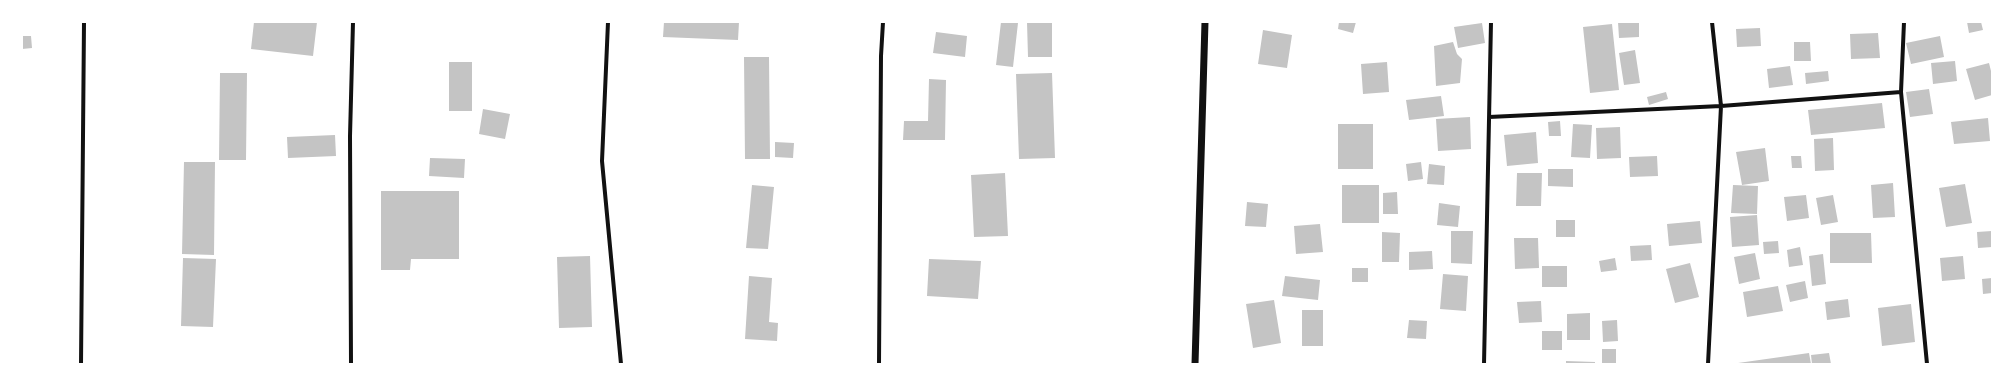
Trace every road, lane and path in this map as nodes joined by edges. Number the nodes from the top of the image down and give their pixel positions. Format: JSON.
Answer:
{"nodes":[{"id":1,"x":84,"y":22,"type":"edge"},
{"id":2,"x":353,"y":22,"type":"edge"},
{"id":3,"x":608,"y":22,"type":"edge"},
{"id":4,"x":883,"y":22,"type":"edge"},
{"id":5,"x":1205,"y":22,"type":"edge"},
{"id":6,"x":1491,"y":22,"type":"edge"},
{"id":7,"x":1712,"y":22,"type":"edge"},
{"id":8,"x":1904,"y":22,"type":"edge"},
{"id":9,"x":1901,"y":92,"type":"junction"},
{"id":10,"x":1722,"y":106,"type":"junction"},
{"id":11,"x":1489,"y":117,"type":"junction"},
{"id":12,"x":81,"y":364,"type":"edge"},
{"id":13,"x":351,"y":364,"type":"edge"},
{"id":14,"x":620,"y":364,"type":"edge"},
{"id":15,"x":879,"y":364,"type":"edge"},
{"id":16,"x":1195,"y":364,"type":"edge"},
{"id":17,"x":1484,"y":364,"type":"edge"},
{"id":18,"x":1708,"y":364,"type":"edge"},
{"id":19,"x":1927,"y":364,"type":"edge"}],
"edges":[{"from":1,"to":12,"type":"street"},
{"from":2,"to":13,"type":"street"},
{"from":3,"to":14,"type":"street"},
{"from":4,"to":15,"type":"street"},
{"from":5,"to":16,"type":"street"},
{"from":6,"to":11,"type":"street"},
{"from":7,"to":10,"type":"street"},
{"from":8,"to":9,"type":"street"},
{"from":9,"to":10,"type":"street"},
{"from":9,"to":19,"type":"street"},
{"from":10,"to":11,"type":"street"},
{"from":10,"to":18,"type":"street"},
{"from":11,"to":17,"type":"street"}]}
